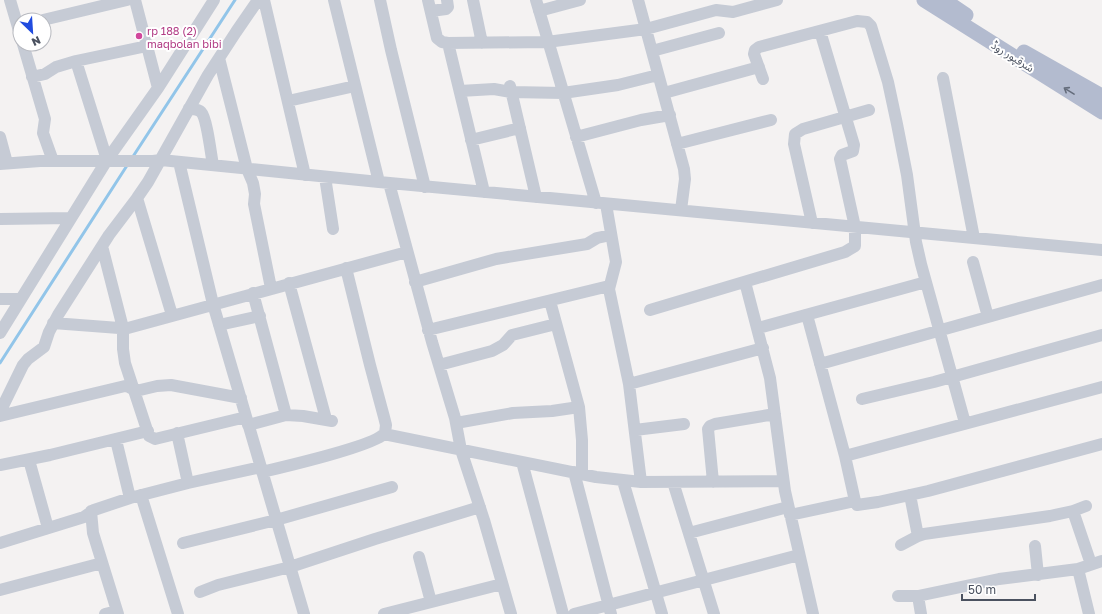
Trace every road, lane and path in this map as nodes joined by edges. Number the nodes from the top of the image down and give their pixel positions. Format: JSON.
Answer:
{"nodes":[{"id":1,"x":10,"y":0,"type":"edge"},
{"id":2,"x":127,"y":0,"type":"edge"},
{"id":3,"x":135,"y":0,"type":"edge"},
{"id":4,"x":214,"y":0,"type":"edge"},
{"id":5,"x":258,"y":0,"type":"edge"},
{"id":6,"x":264,"y":0,"type":"edge"},
{"id":7,"x":334,"y":0,"type":"edge"},
{"id":8,"x":380,"y":0,"type":"edge"},
{"id":9,"x":447,"y":0,"type":"edge"},
{"id":10,"x":473,"y":0,"type":"edge"},
{"id":11,"x":580,"y":0,"type":"edge"},
{"id":12,"x":777,"y":0,"type":"edge"},
{"id":13,"x":924,"y":0,"type":"edge"},
{"id":14,"x":944,"y":0,"type":"edge"},
{"id":15,"x":641,"y":1,"type":"edge"},
{"id":16,"x":537,"y":5,"type":"edge"},
{"id":17,"x":429,"y":6,"type":"edge"},
{"id":18,"x":14,"y":12,"type":"edge"},
{"id":19,"x":52,"y":18,"type":"edge"},
{"id":20,"x":646,"y":29,"type":"junction"},
{"id":21,"x":820,"y":30,"type":"junction"},
{"id":22,"x":719,"y":33,"type":"dead end"},
{"id":23,"x":547,"y":42,"type":"junction"},
{"id":24,"x":448,"y":43,"type":"junction"},
{"id":25,"x":482,"y":43,"type":"junction"},
{"id":26,"x":147,"y":46,"type":"junction"},
{"id":27,"x":652,"y":51,"type":"junction"},
{"id":28,"x":25,"y":52,"type":"edge"},
{"id":29,"x":219,"y":58,"type":"junction"},
{"id":30,"x":76,"y":61,"type":"junction"},
{"id":31,"x":759,"y":67,"type":"junction"},
{"id":32,"x":658,"y":74,"type":"junction"},
{"id":33,"x":32,"y":77,"type":"junction"},
{"id":34,"x":943,"y":78,"type":"dead end"},
{"id":35,"x":763,"y":79,"type":"dead end"},
{"id":36,"x":355,"y":86,"type":"junction"},
{"id":37,"x":158,"y":88,"type":"junction"},
{"id":38,"x":510,"y":89,"type":"junction"},
{"id":39,"x":460,"y":91,"type":"junction"},
{"id":40,"x":563,"y":93,"type":"junction"},
{"id":41,"x":664,"y":93,"type":"junction"},
{"id":42,"x":1102,"y":96,"type":"edge"},
{"id":43,"x":288,"y":101,"type":"junction"},
{"id":44,"x":189,"y":108,"type":"junction"},
{"id":45,"x":869,"y":110,"type":"dead end"},
{"id":46,"x":1102,"y":112,"type":"edge"},
{"id":47,"x":670,"y":115,"type":"junction"},
{"id":48,"x":846,"y":117,"type":"junction"},
{"id":49,"x":771,"y":120,"type":"dead end"},
{"id":50,"x":520,"y":128,"type":"junction"},
{"id":51,"x":0,"y":137,"type":"edge"},
{"id":52,"x":576,"y":137,"type":"junction"},
{"id":53,"x":471,"y":140,"type":"junction"},
{"id":54,"x":678,"y":144,"type":"junction"},
{"id":55,"x":108,"y":160,"type":"junction"},
{"id":56,"x":157,"y":160,"type":"junction"},
{"id":57,"x":53,"y":161,"type":"junction"},
{"id":58,"x":179,"y":162,"type":"junction"},
{"id":59,"x":4,"y":163,"type":"edge"},
{"id":60,"x":213,"y":165,"type":"junction"},
{"id":61,"x":247,"y":169,"type":"junction"},
{"id":62,"x":305,"y":175,"type":"junction"},
{"id":63,"x":325,"y":177,"type":"junction"},
{"id":64,"x":384,"y":183,"type":"junction"},
{"id":65,"x":425,"y":187,"type":"junction"},
{"id":66,"x":484,"y":192,"type":"junction"},
{"id":67,"x":536,"y":197,"type":"junction"},
{"id":68,"x":137,"y":198,"type":"junction"},
{"id":69,"x":601,"y":203,"type":"junction"},
{"id":70,"x":681,"y":210,"type":"junction"},
{"id":71,"x":71,"y":218,"type":"junction"},
{"id":72,"x":0,"y":219,"type":"edge"},
{"id":73,"x":812,"y":223,"type":"junction"},
{"id":74,"x":855,"y":227,"type":"junction"},
{"id":75,"x":333,"y":229,"type":"dead end"},
{"id":76,"x":916,"y":232,"type":"junction"},
{"id":77,"x":611,"y":235,"type":"junction"},
{"id":78,"x":974,"y":238,"type":"junction"},
{"id":79,"x":102,"y":246,"type":"junction"},
{"id":80,"x":1102,"y":250,"type":"edge"},
{"id":81,"x":407,"y":252,"type":"junction"},
{"id":82,"x":973,"y":262,"type":"dead end"},
{"id":83,"x":346,"y":268,"type":"junction"},
{"id":84,"x":415,"y":282,"type":"junction"},
{"id":85,"x":745,"y":282,"type":"junction"},
{"id":86,"x":926,"y":282,"type":"junction"},
{"id":87,"x":290,"y":283,"type":"junction"},
{"id":88,"x":1102,"y":284,"type":"edge"},
{"id":89,"x":609,"y":286,"type":"junction"},
{"id":90,"x":271,"y":288,"type":"junction"},
{"id":91,"x":253,"y":293,"type":"junction"},
{"id":92,"x":0,"y":299,"type":"edge"},
{"id":93,"x":21,"y":299,"type":"junction"},
{"id":94,"x":550,"y":301,"type":"junction"},
{"id":95,"x":213,"y":304,"type":"junction"},
{"id":96,"x":650,"y":310,"type":"dead end"},
{"id":97,"x":172,"y":315,"type":"junction"},
{"id":98,"x":807,"y":315,"type":"junction"},
{"id":99,"x":260,"y":316,"type":"junction"},
{"id":100,"x":988,"y":316,"type":"junction"},
{"id":101,"x":53,"y":323,"type":"junction"},
{"id":102,"x":556,"y":324,"type":"junction"},
{"id":103,"x":219,"y":325,"type":"junction"},
{"id":104,"x":122,"y":328,"type":"junction"},
{"id":105,"x":758,"y":328,"type":"junction"},
{"id":106,"x":428,"y":330,"type":"junction"},
{"id":107,"x":939,"y":330,"type":"junction"},
{"id":108,"x":0,"y":333,"type":"edge"},
{"id":109,"x":1102,"y":335,"type":"edge"},
{"id":110,"x":763,"y":348,"type":"junction"},
{"id":111,"x":820,"y":364,"type":"junction"},
{"id":112,"x":439,"y":365,"type":"junction"},
{"id":113,"x":952,"y":377,"type":"junction"},
{"id":114,"x":629,"y":384,"type":"junction"},
{"id":115,"x":1102,"y":387,"type":"edge"},
{"id":116,"x":134,"y":390,"type":"junction"},
{"id":117,"x":241,"y":398,"type":"junction"},
{"id":118,"x":862,"y":399,"type":"dead end"},
{"id":119,"x":579,"y":407,"type":"junction"},
{"id":120,"x":0,"y":412,"type":"edge"},
{"id":121,"x":775,"y":414,"type":"junction"},
{"id":122,"x":286,"y":415,"type":"junction"},
{"id":123,"x":0,"y":416,"type":"edge"},
{"id":124,"x":247,"y":421,"type":"junction"},
{"id":125,"x":456,"y":423,"type":"junction"},
{"id":126,"x":684,"y":424,"type":"dead end"},
{"id":127,"x":965,"y":424,"type":"junction"},
{"id":128,"x":635,"y":430,"type":"junction"},
{"id":129,"x":148,"y":431,"type":"junction"},
{"id":130,"x":177,"y":433,"type":"junction"},
{"id":131,"x":384,"y":434,"type":"junction"},
{"id":132,"x":116,"y":440,"type":"junction"},
{"id":133,"x":1102,"y":444,"type":"edge"},
{"id":134,"x":461,"y":450,"type":"junction"},
{"id":135,"x":845,"y":456,"type":"junction"},
{"id":136,"x":29,"y":460,"type":"junction"},
{"id":137,"x":522,"y":462,"type":"junction"},
{"id":138,"x":0,"y":465,"type":"edge"},
{"id":139,"x":262,"y":470,"type":"junction"},
{"id":140,"x":578,"y":473,"type":"junction"},
{"id":141,"x":623,"y":481,"type":"junction"},
{"id":142,"x":783,"y":481,"type":"junction"},
{"id":143,"x":188,"y":482,"type":"junction"},
{"id":144,"x":641,"y":482,"type":"junction"},
{"id":145,"x":673,"y":482,"type":"junction"},
{"id":146,"x":713,"y":482,"type":"junction"},
{"id":147,"x":392,"y":487,"type":"dead end"},
{"id":148,"x":910,"y":495,"type":"junction"},
{"id":149,"x":136,"y":497,"type":"junction"},
{"id":150,"x":855,"y":501,"type":"junction"},
{"id":151,"x":1086,"y":506,"type":"dead end"},
{"id":152,"x":480,"y":508,"type":"junction"},
{"id":153,"x":91,"y":511,"type":"junction"},
{"id":154,"x":789,"y":511,"type":"junction"},
{"id":155,"x":1073,"y":511,"type":"junction"},
{"id":156,"x":276,"y":520,"type":"junction"},
{"id":157,"x":48,"y":528,"type":"junction"},
{"id":158,"x":689,"y":533,"type":"junction"},
{"id":159,"x":918,"y":536,"type":"junction"},
{"id":160,"x":0,"y":541,"type":"edge"},
{"id":161,"x":183,"y":543,"type":"dead end"},
{"id":162,"x":901,"y":545,"type":"dead end"},
{"id":163,"x":1035,"y":546,"type":"dead end"},
{"id":164,"x":799,"y":555,"type":"junction"},
{"id":165,"x":419,"y":557,"type":"dead end"},
{"id":166,"x":102,"y":562,"type":"junction"},
{"id":167,"x":1096,"y":562,"type":"edge"},
{"id":168,"x":290,"y":567,"type":"junction"},
{"id":169,"x":1078,"y":568,"type":"junction"},
{"id":170,"x":1038,"y":574,"type":"junction"},
{"id":171,"x":704,"y":580,"type":"junction"},
{"id":172,"x":502,"y":584,"type":"junction"},
{"id":173,"x":0,"y":590,"type":"edge"},
{"id":174,"x":200,"y":592,"type":"dead end"},
{"id":175,"x":656,"y":593,"type":"junction"},
{"id":176,"x":898,"y":596,"type":"dead end"},
{"id":177,"x":918,"y":596,"type":"junction"},
{"id":178,"x":431,"y":602,"type":"junction"},
{"id":179,"x":610,"y":610,"type":"edge"},
{"id":180,"x":117,"y":612,"type":"edge"},
{"id":181,"x":105,"y":614,"type":"edge"},
{"id":182,"x":178,"y":614,"type":"edge"},
{"id":183,"x":304,"y":614,"type":"edge"},
{"id":184,"x":384,"y":614,"type":"edge"},
{"id":185,"x":510,"y":614,"type":"edge"},
{"id":186,"x":563,"y":614,"type":"edge"},
{"id":187,"x":574,"y":614,"type":"edge"},
{"id":188,"x":662,"y":614,"type":"edge"},
{"id":189,"x":714,"y":614,"type":"edge"},
{"id":190,"x":813,"y":614,"type":"edge"},
{"id":191,"x":921,"y":614,"type":"edge"},
{"id":192,"x":1088,"y":614,"type":"edge"}],
"edges":[{"from":1,"to":18,"type":"street"},
{"from":2,"to":19,"type":"street"},
{"from":3,"to":26,"type":"street"},
{"from":4,"to":37,"type":"street"},
{"from":5,"to":29,"type":"street"},
{"from":6,"to":43,"type":"street"},
{"from":7,"to":36,"type":"street"},
{"from":8,"to":65,"type":"street"},
{"from":9,"to":17,"type":"street"},
{"from":10,"to":25,"type":"street"},
{"from":11,"to":16,"type":"street"},
{"from":12,"to":20,"type":"street"},
{"from":46,"to":13,"type":"main road","name":"شرقپور روڈ","one_way":true},
{"from":14,"to":42,"type":"main road","name":"شرقپور روڈ"},
{"from":15,"to":20,"type":"street"},
{"from":16,"to":23,"type":"street"},
{"from":17,"to":24,"type":"street"},
{"from":20,"to":23,"type":"street"},
{"from":20,"to":27,"type":"street"},
{"from":21,"to":31,"type":"street"},
{"from":21,"to":48,"type":"street"},
{"from":21,"to":76,"type":"street"},
{"from":22,"to":27,"type":"street"},
{"from":23,"to":25,"type":"street"},
{"from":23,"to":40,"type":"street"},
{"from":24,"to":25,"type":"street"},
{"from":24,"to":39,"type":"street"},
{"from":26,"to":30,"type":"street"},
{"from":26,"to":37,"type":"street"},
{"from":27,"to":32,"type":"street"},
{"from":28,"to":33,"type":"street"},
{"from":29,"to":44,"type":"street"},
{"from":29,"to":61,"type":"street"},
{"from":30,"to":33,"type":"street"},
{"from":30,"to":55,"type":"street"},
{"from":31,"to":35,"type":"street"},
{"from":31,"to":41,"type":"street"},
{"from":32,"to":40,"type":"street"},
{"from":32,"to":41,"type":"street"},
{"from":33,"to":57,"type":"street"},
{"from":34,"to":78,"type":"street"},
{"from":36,"to":43,"type":"street"},
{"from":36,"to":64,"type":"street"},
{"from":37,"to":55,"type":"street"},
{"from":38,"to":39,"type":"street"},
{"from":38,"to":40,"type":"street"},
{"from":38,"to":50,"type":"street"},
{"from":39,"to":53,"type":"street"},
{"from":40,"to":52,"type":"street"},
{"from":41,"to":47,"type":"street"},
{"from":43,"to":62,"type":"street"},
{"from":44,"to":56,"type":"street"},
{"from":44,"to":60,"type":"street"},
{"from":45,"to":48,"type":"street"},
{"from":47,"to":52,"type":"street"},
{"from":47,"to":54,"type":"street"},
{"from":48,"to":73,"type":"street"},
{"from":48,"to":74,"type":"street"},
{"from":49,"to":54,"type":"street"},
{"from":50,"to":53,"type":"street"},
{"from":50,"to":67,"type":"street"},
{"from":51,"to":59,"type":"street"},
{"from":52,"to":69,"type":"street"},
{"from":53,"to":66,"type":"street"},
{"from":54,"to":70,"type":"street"},
{"from":55,"to":56,"type":"street"},
{"from":55,"to":57,"type":"street"},
{"from":55,"to":71,"type":"street"},
{"from":56,"to":58,"type":"street"},
{"from":56,"to":68,"type":"street"},
{"from":57,"to":59,"type":"street"},
{"from":58,"to":60,"type":"street"},
{"from":58,"to":95,"type":"street"},
{"from":60,"to":61,"type":"street"},
{"from":61,"to":62,"type":"street"},
{"from":61,"to":90,"type":"street"},
{"from":62,"to":63,"type":"street"},
{"from":63,"to":64,"type":"street"},
{"from":63,"to":75,"type":"street"},
{"from":64,"to":65,"type":"street"},
{"from":64,"to":81,"type":"street"},
{"from":65,"to":66,"type":"street"},
{"from":66,"to":67,"type":"street"},
{"from":67,"to":69,"type":"street"},
{"from":68,"to":79,"type":"street"},
{"from":68,"to":97,"type":"street"},
{"from":69,"to":70,"type":"street"},
{"from":69,"to":77,"type":"street"},
{"from":70,"to":73,"type":"street"},
{"from":71,"to":72,"type":"street"},
{"from":71,"to":93,"type":"street"},
{"from":73,"to":74,"type":"street"},
{"from":74,"to":76,"type":"street"},
{"from":74,"to":85,"type":"street"},
{"from":76,"to":78,"type":"street"},
{"from":76,"to":86,"type":"street"},
{"from":77,"to":84,"type":"street"},
{"from":77,"to":89,"type":"street"},
{"from":78,"to":80,"type":"street"},
{"from":79,"to":101,"type":"street"},
{"from":79,"to":104,"type":"street"},
{"from":81,"to":83,"type":"street"},
{"from":81,"to":84,"type":"street"},
{"from":82,"to":100,"type":"street"},
{"from":83,"to":87,"type":"street"},
{"from":83,"to":131,"type":"street"},
{"from":84,"to":106,"type":"street"},
{"from":85,"to":96,"type":"street"},
{"from":85,"to":105,"type":"street"},
{"from":86,"to":98,"type":"street"},
{"from":86,"to":107,"type":"street"},
{"from":87,"to":90,"type":"street"},
{"from":87,"to":122,"type":"street"},
{"from":88,"to":100,"type":"street"},
{"from":89,"to":94,"type":"street"},
{"from":89,"to":114,"type":"street"},
{"from":90,"to":91,"type":"street"},
{"from":91,"to":95,"type":"street"},
{"from":91,"to":99,"type":"street"},
{"from":92,"to":93,"type":"street"},
{"from":93,"to":108,"type":"street"},
{"from":94,"to":102,"type":"street"},
{"from":94,"to":106,"type":"street"},
{"from":95,"to":97,"type":"street"},
{"from":95,"to":103,"type":"street"},
{"from":97,"to":104,"type":"street"},
{"from":98,"to":105,"type":"street"},
{"from":98,"to":111,"type":"street"},
{"from":99,"to":103,"type":"street"},
{"from":99,"to":122,"type":"street"},
{"from":100,"to":107,"type":"street"},
{"from":101,"to":104,"type":"street"},
{"from":101,"to":120,"type":"street"},
{"from":102,"to":112,"type":"street"},
{"from":102,"to":119,"type":"street"},
{"from":103,"to":117,"type":"street"},
{"from":104,"to":116,"type":"street"},
{"from":105,"to":110,"type":"street"},
{"from":106,"to":112,"type":"street"},
{"from":107,"to":111,"type":"street"},
{"from":107,"to":113,"type":"street"},
{"from":109,"to":113,"type":"street"},
{"from":110,"to":114,"type":"street"},
{"from":110,"to":121,"type":"street"},
{"from":111,"to":135,"type":"street"},
{"from":112,"to":125,"type":"street"},
{"from":113,"to":118,"type":"street"},
{"from":113,"to":127,"type":"street"},
{"from":114,"to":128,"type":"street"},
{"from":115,"to":127,"type":"street"},
{"from":116,"to":117,"type":"street"},
{"from":116,"to":123,"type":"street"},
{"from":116,"to":129,"type":"street"},
{"from":117,"to":124,"type":"street"},
{"from":119,"to":125,"type":"street"},
{"from":119,"to":140,"type":"street"},
{"from":121,"to":142,"type":"street"},
{"from":121,"to":146,"type":"street"},
{"from":122,"to":124,"type":"street"},
{"from":124,"to":130,"type":"street"},
{"from":124,"to":139,"type":"street"},
{"from":125,"to":134,"type":"street"},
{"from":126,"to":128,"type":"street"},
{"from":127,"to":135,"type":"street"},
{"from":128,"to":144,"type":"street"},
{"from":129,"to":130,"type":"street"},
{"from":129,"to":132,"type":"street"},
{"from":130,"to":143,"type":"street"},
{"from":131,"to":134,"type":"street"},
{"from":131,"to":139,"type":"street"},
{"from":132,"to":136,"type":"street"},
{"from":132,"to":149,"type":"street"},
{"from":133,"to":148,"type":"street"},
{"from":134,"to":137,"type":"street"},
{"from":134,"to":152,"type":"street"},
{"from":135,"to":150,"type":"street"},
{"from":136,"to":138,"type":"street"},
{"from":136,"to":157,"type":"street"},
{"from":137,"to":140,"type":"street"},
{"from":137,"to":186,"type":"street"},
{"from":139,"to":143,"type":"street"},
{"from":139,"to":156,"type":"street"},
{"from":140,"to":141,"type":"street"},
{"from":140,"to":179,"type":"street"},
{"from":141,"to":144,"type":"street"},
{"from":141,"to":175,"type":"street"},
{"from":142,"to":146,"type":"street"},
{"from":142,"to":154,"type":"street"},
{"from":143,"to":149,"type":"street"},
{"from":144,"to":145,"type":"street"},
{"from":145,"to":146,"type":"street"},
{"from":145,"to":158,"type":"street"},
{"from":147,"to":156,"type":"street"},
{"from":148,"to":150,"type":"street"},
{"from":148,"to":159,"type":"street"},
{"from":149,"to":153,"type":"street"},
{"from":149,"to":182,"type":"street"},
{"from":150,"to":154,"type":"street"},
{"from":151,"to":155,"type":"street"},
{"from":152,"to":168,"type":"street"},
{"from":152,"to":172,"type":"street"},
{"from":153,"to":157,"type":"street"},
{"from":153,"to":166,"type":"street"},
{"from":154,"to":158,"type":"street"},
{"from":154,"to":164,"type":"street"},
{"from":155,"to":159,"type":"street"},
{"from":155,"to":167,"type":"street"},
{"from":156,"to":161,"type":"street"},
{"from":156,"to":168,"type":"street"},
{"from":157,"to":160,"type":"street"},
{"from":158,"to":171,"type":"street"},
{"from":159,"to":162,"type":"street"},
{"from":163,"to":170,"type":"street"},
{"from":164,"to":171,"type":"street"},
{"from":164,"to":190,"type":"street"},
{"from":165,"to":178,"type":"street"},
{"from":166,"to":173,"type":"street"},
{"from":166,"to":180,"type":"street"},
{"from":167,"to":169,"type":"street"},
{"from":168,"to":174,"type":"street"},
{"from":168,"to":183,"type":"street"},
{"from":169,"to":170,"type":"street"},
{"from":169,"to":192,"type":"street"},
{"from":170,"to":177,"type":"street"},
{"from":171,"to":175,"type":"street"},
{"from":171,"to":189,"type":"street"},
{"from":172,"to":178,"type":"street"},
{"from":172,"to":185,"type":"street"},
{"from":175,"to":179,"type":"street"},
{"from":175,"to":188,"type":"street"},
{"from":176,"to":177,"type":"street"},
{"from":177,"to":191,"type":"street"},
{"from":178,"to":184,"type":"street"},
{"from":179,"to":187,"type":"street"},
{"from":180,"to":181,"type":"street"}]}
